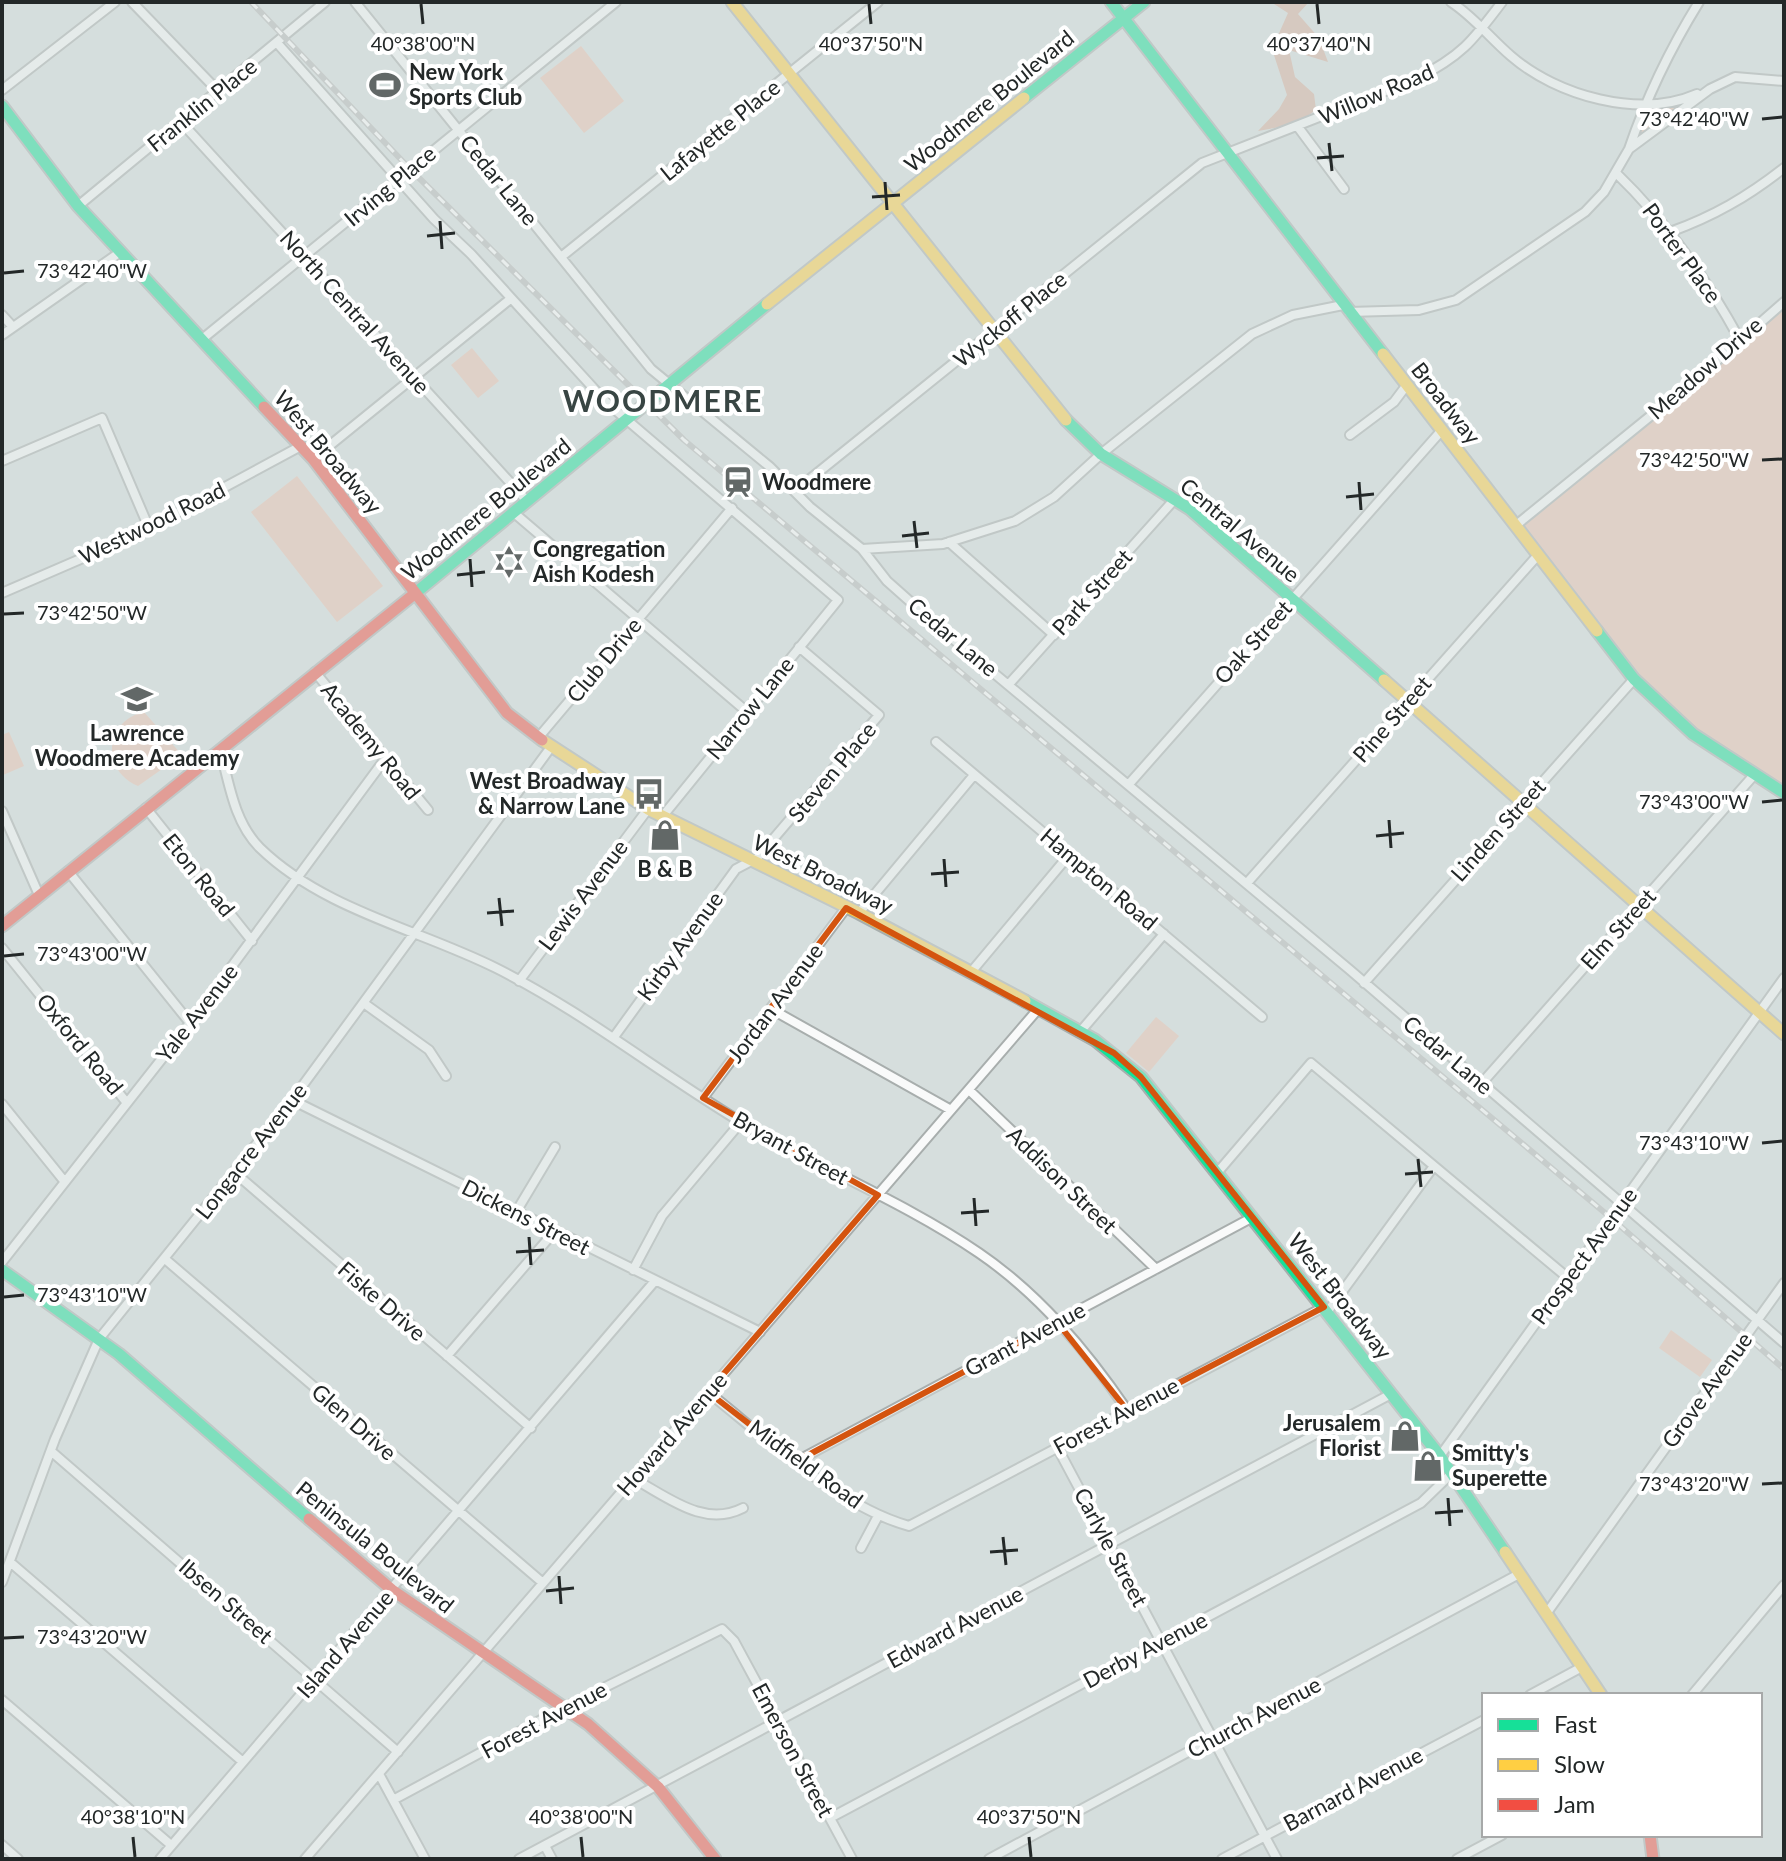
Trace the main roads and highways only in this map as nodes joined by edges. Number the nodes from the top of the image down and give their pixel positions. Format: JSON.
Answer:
{"nodes":[{"id":1,"x":732,"y":2,"type":"edge"},
{"id":2,"x":1111,"y":2,"type":"edge"},
{"id":3,"x":1144,"y":2,"type":"edge"},
{"id":4,"x":1124,"y":18,"type":"junction"},
{"id":5,"x":2,"y":106,"type":"edge"},
{"id":6,"x":7,"y":122,"type":"edge"},
{"id":7,"x":894,"y":204,"type":"junction"},
{"id":8,"x":414,"y":593,"type":"junction"},
{"id":9,"x":1784,"y":793,"type":"edge"},
{"id":10,"x":2,"y":926,"type":"edge"},
{"id":11,"x":1784,"y":1034,"type":"edge"},
{"id":12,"x":2,"y":1270,"type":"edge"},
{"id":13,"x":1600,"y":1693,"type":"edge"},
{"id":14,"x":1650,"y":1837,"type":"edge"},
{"id":15,"x":715,"y":1859,"type":"edge"},
{"id":16,"x":1653,"y":1859,"type":"edge"}],
"edges":[{"from":1,"to":7,"type":"main road","name":"Central Avenue"},
{"from":2,"to":4,"type":"main road","name":"Broadway"},
{"from":3,"to":4,"type":"main road","name":"Woodmere Boulevard"},
{"from":4,"to":7,"type":"main road","name":"Woodmere Boulevard"},
{"from":4,"to":9,"type":"main road","name":"Broadway"},
{"from":5,"to":6,"type":"main road","name":"West Broadway"},
{"from":6,"to":8,"type":"main road","name":"West Broadway"},
{"from":7,"to":8,"type":"main road","name":"Woodmere Boulevard"},
{"from":7,"to":11,"type":"main road","name":"Central Avenue"},
{"from":8,"to":10,"type":"main road","name":"Woodmere Boulevard"},
{"from":8,"to":13,"type":"main road","name":"West Broadway"},
{"from":12,"to":15,"type":"main road","name":"Peninsula Boulevard"},
{"from":14,"to":16,"type":"main road"}]}
